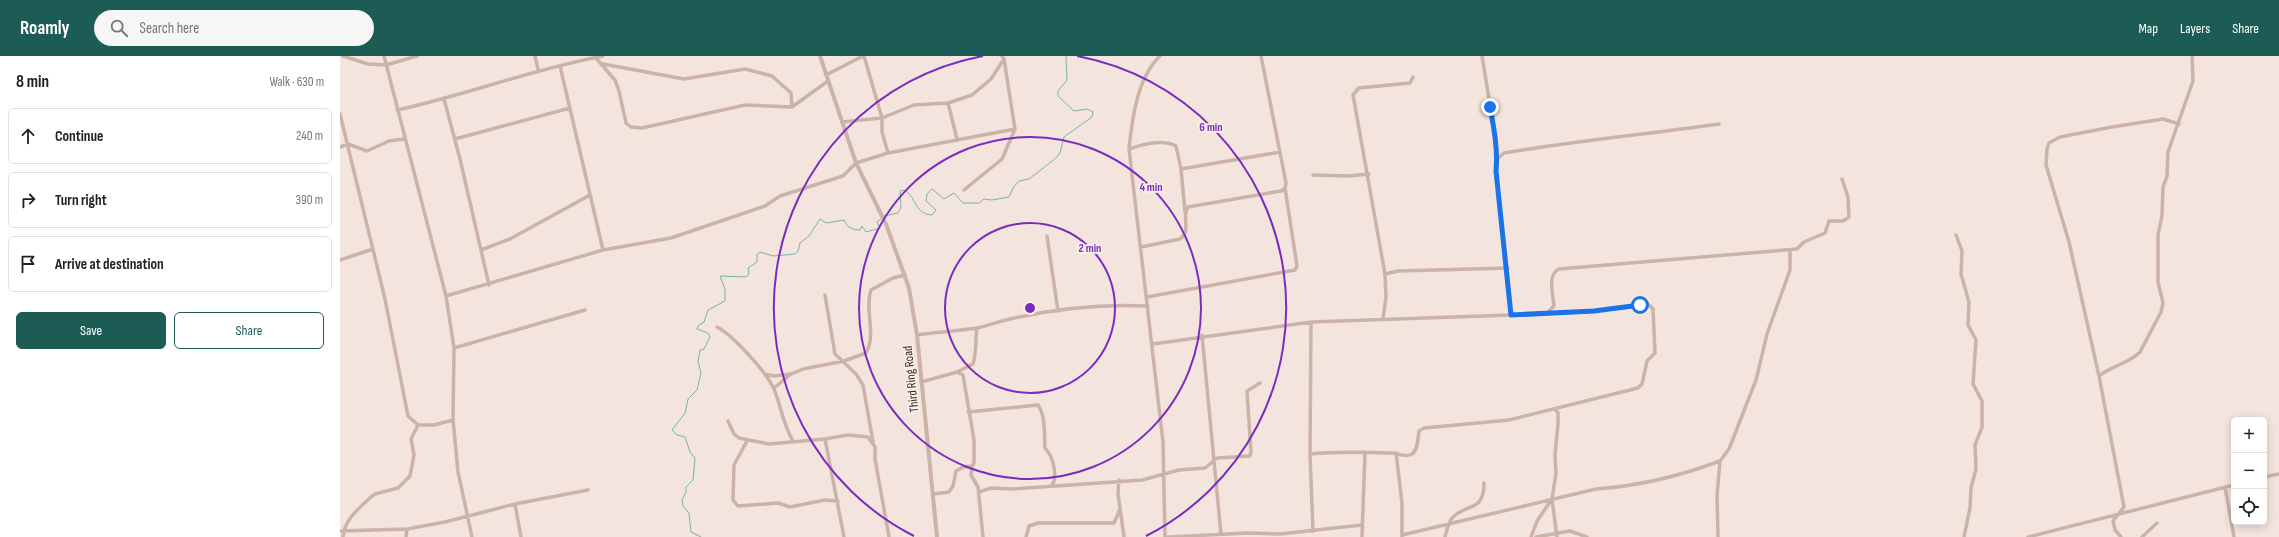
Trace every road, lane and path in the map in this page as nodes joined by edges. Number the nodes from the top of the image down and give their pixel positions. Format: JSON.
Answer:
{"nodes":[{"id":1,"x":343,"y":56,"type":"edge"},
{"id":2,"x":384,"y":56,"type":"edge"},
{"id":3,"x":417,"y":56,"type":"edge"},
{"id":4,"x":535,"y":56,"type":"edge"},
{"id":5,"x":603,"y":56,"type":"edge"},
{"id":6,"x":820,"y":56,"type":"edge"},
{"id":7,"x":863,"y":56,"type":"edge"},
{"id":8,"x":1160,"y":56,"type":"edge"},
{"id":9,"x":1260,"y":56,"type":"edge"},
{"id":10,"x":1482,"y":56,"type":"edge"},
{"id":11,"x":2192,"y":56,"type":"edge"},
{"id":12,"x":595,"y":57,"type":"junction"},
{"id":13,"x":1003,"y":58,"type":"edge"},
{"id":14,"x":603,"y":64,"type":"junction"},
{"id":15,"x":386,"y":65,"type":"junction"},
{"id":16,"x":560,"y":66,"type":"junction"},
{"id":17,"x":538,"y":69,"type":"junction"},
{"id":18,"x":826,"y":75,"type":"junction"},
{"id":19,"x":1413,"y":77,"type":"dead end"},
{"id":20,"x":828,"y":82,"type":"junction"},
{"id":21,"x":444,"y":100,"type":"junction"},
{"id":22,"x":948,"y":103,"type":"junction"},
{"id":23,"x":792,"y":107,"type":"junction"},
{"id":24,"x":570,"y":108,"type":"junction"},
{"id":25,"x":397,"y":110,"type":"junction"},
{"id":26,"x":340,"y":114,"type":"edge"},
{"id":27,"x":882,"y":118,"type":"junction"},
{"id":28,"x":842,"y":122,"type":"junction"},
{"id":29,"x":1719,"y":124,"type":"dead end"},
{"id":30,"x":2179,"y":124,"type":"junction"},
{"id":31,"x":1015,"y":128,"type":"junction"},
{"id":32,"x":404,"y":138,"type":"junction"},
{"id":33,"x":455,"y":139,"type":"junction"},
{"id":34,"x":957,"y":139,"type":"junction"},
{"id":35,"x":348,"y":144,"type":"junction"},
{"id":36,"x":340,"y":147,"type":"edge"},
{"id":37,"x":1128,"y":149,"type":"junction"},
{"id":38,"x":1280,"y":152,"type":"junction"},
{"id":39,"x":888,"y":153,"type":"junction"},
{"id":40,"x":1497,"y":159,"type":"junction"},
{"id":41,"x":856,"y":163,"type":"junction"},
{"id":42,"x":1181,"y":170,"type":"junction"},
{"id":43,"x":1369,"y":174,"type":"junction"},
{"id":44,"x":1313,"y":175,"type":"dead end"},
{"id":45,"x":1842,"y":179,"type":"dead end"},
{"id":46,"x":1285,"y":188,"type":"junction"},
{"id":47,"x":964,"y":190,"type":"dead end"},
{"id":48,"x":590,"y":195,"type":"junction"},
{"id":49,"x":1185,"y":212,"type":"junction"},
{"id":50,"x":882,"y":216,"type":"joint"},
{"id":51,"x":886,"y":224,"type":"joint"},
{"id":52,"x":1956,"y":235,"type":"dead end"},
{"id":53,"x":1047,"y":236,"type":"dead end"},
{"id":54,"x":1141,"y":247,"type":"junction"},
{"id":55,"x":373,"y":249,"type":"junction"},
{"id":56,"x":481,"y":250,"type":"junction"},
{"id":57,"x":603,"y":250,"type":"junction"},
{"id":58,"x":1790,"y":251,"type":"junction"},
{"id":59,"x":340,"y":260,"type":"edge"},
{"id":60,"x":1508,"y":268,"type":"junction"},
{"id":61,"x":1385,"y":274,"type":"junction"},
{"id":62,"x":905,"y":275,"type":"junction"},
{"id":63,"x":489,"y":285,"type":"junction"},
{"id":64,"x":446,"y":296,"type":"junction"},
{"id":65,"x":825,"y":296,"type":"dead end"},
{"id":66,"x":1147,"y":297,"type":"junction"},
{"id":67,"x":1148,"y":306,"type":"junction"},
{"id":68,"x":585,"y":310,"type":"dead end"},
{"id":69,"x":1058,"y":311,"type":"junction"},
{"id":70,"x":1546,"y":314,"type":"junction"},
{"id":71,"x":1511,"y":315,"type":"junction"},
{"id":72,"x":1383,"y":318,"type":"junction"},
{"id":73,"x":1311,"y":322,"type":"junction"},
{"id":74,"x":717,"y":327,"type":"dead end"},
{"id":75,"x":977,"y":328,"type":"junction"},
{"id":76,"x":917,"y":335,"type":"junction"},
{"id":77,"x":1202,"y":335,"type":"junction"},
{"id":78,"x":1153,"y":344,"type":"junction"},
{"id":79,"x":454,"y":348,"type":"junction"},
{"id":80,"x":844,"y":361,"type":"junction"},
{"id":81,"x":761,"y":371,"type":"junction"},
{"id":82,"x":957,"y":372,"type":"junction"},
{"id":83,"x":791,"y":374,"type":"junction"},
{"id":84,"x":2099,"y":376,"type":"junction"},
{"id":85,"x":921,"y":382,"type":"junction"},
{"id":86,"x":1260,"y":383,"type":"dead end"},
{"id":87,"x":774,"y":388,"type":"junction"},
{"id":88,"x":1555,"y":409,"type":"junction"},
{"id":89,"x":968,"y":412,"type":"junction"},
{"id":90,"x":453,"y":420,"type":"junction"},
{"id":91,"x":728,"y":421,"type":"dead end"},
{"id":92,"x":418,"y":425,"type":"junction"},
{"id":93,"x":873,"y":435,"type":"junction"},
{"id":94,"x":868,"y":437,"type":"junction"},
{"id":95,"x":825,"y":439,"type":"junction"},
{"id":96,"x":747,"y":441,"type":"junction"},
{"id":97,"x":793,"y":441,"type":"junction"},
{"id":98,"x":873,"y":442,"type":"junction"},
{"id":99,"x":1365,"y":452,"type":"junction"},
{"id":100,"x":1396,"y":453,"type":"junction"},
{"id":101,"x":1310,"y":454,"type":"junction"},
{"id":102,"x":1214,"y":461,"type":"junction"},
{"id":103,"x":1720,"y":461,"type":"junction"},
{"id":104,"x":972,"y":466,"type":"junction"},
{"id":105,"x":1165,"y":474,"type":"junction"},
{"id":106,"x":2279,"y":474,"type":"edge"},
{"id":107,"x":2267,"y":477,"type":"edge"},
{"id":108,"x":1119,"y":480,"type":"junction"},
{"id":109,"x":1484,"y":483,"type":"dead end"},
{"id":110,"x":1052,"y":486,"type":"junction"},
{"id":111,"x":2231,"y":486,"type":"edge"},
{"id":112,"x":2225,"y":487,"type":"junction"},
{"id":113,"x":588,"y":490,"type":"dead end"},
{"id":114,"x":979,"y":492,"type":"junction"},
{"id":115,"x":933,"y":494,"type":"junction"},
{"id":116,"x":1552,"y":499,"type":"junction"},
{"id":117,"x":838,"y":501,"type":"junction"},
{"id":118,"x":515,"y":504,"type":"junction"},
{"id":119,"x":1120,"y":509,"type":"junction"},
{"id":120,"x":2121,"y":514,"type":"junction"},
{"id":121,"x":468,"y":515,"type":"junction"},
{"id":122,"x":2157,"y":523,"type":"dead end"},
{"id":123,"x":1362,"y":525,"type":"junction"},
{"id":124,"x":1448,"y":525,"type":"junction"},
{"id":125,"x":407,"y":529,"type":"junction"},
{"id":126,"x":342,"y":531,"type":"edge"},
{"id":127,"x":1313,"y":531,"type":"junction"},
{"id":128,"x":1557,"y":532,"type":"junction"},
{"id":129,"x":1221,"y":534,"type":"junction"},
{"id":130,"x":1216,"y":536,"type":"edge"},
{"id":131,"x":1280,"y":536,"type":"edge"},
{"id":132,"x":1402,"y":536,"type":"edge"},
{"id":133,"x":343,"y":537,"type":"edge"},
{"id":134,"x":406,"y":537,"type":"edge"},
{"id":135,"x":472,"y":537,"type":"edge"},
{"id":136,"x":521,"y":537,"type":"edge"},
{"id":137,"x":844,"y":537,"type":"edge"},
{"id":138,"x":889,"y":537,"type":"edge"},
{"id":139,"x":937,"y":537,"type":"edge"},
{"id":140,"x":983,"y":537,"type":"edge"},
{"id":141,"x":1026,"y":537,"type":"edge"},
{"id":142,"x":1124,"y":537,"type":"edge"},
{"id":143,"x":1165,"y":537,"type":"edge"},
{"id":144,"x":1168,"y":537,"type":"edge"},
{"id":145,"x":1362,"y":537,"type":"edge"},
{"id":146,"x":1445,"y":537,"type":"edge"},
{"id":147,"x":1531,"y":537,"type":"edge"},
{"id":148,"x":1536,"y":537,"type":"edge"},
{"id":149,"x":1557,"y":537,"type":"edge"},
{"id":150,"x":1587,"y":537,"type":"edge"},
{"id":151,"x":1718,"y":537,"type":"edge"},
{"id":152,"x":1964,"y":537,"type":"edge"},
{"id":153,"x":2028,"y":537,"type":"edge"},
{"id":154,"x":2121,"y":537,"type":"edge"},
{"id":155,"x":2142,"y":537,"type":"edge"},
{"id":156,"x":2234,"y":537,"type":"edge"}],
"edges":[{"from":1,"to":15,"type":"street"},
{"from":2,"to":15,"type":"street"},
{"from":3,"to":15,"type":"street"},
{"from":4,"to":17,"type":"street"},
{"from":5,"to":12,"type":"street"},
{"from":6,"to":18,"type":"street"},
{"from":7,"to":18,"type":"street"},
{"from":7,"to":27,"type":"street"},
{"from":8,"to":37,"type":"street"},
{"from":9,"to":38,"type":"street"},
{"from":10,"to":40,"type":"street"},
{"from":11,"to":30,"type":"street"},
{"from":12,"to":14,"type":"street"},
{"from":12,"to":16,"type":"street"},
{"from":13,"to":22,"type":"street"},
{"from":13,"to":31,"type":"street"},
{"from":14,"to":23,"type":"street"},
{"from":14,"to":23,"type":"street"},
{"from":15,"to":25,"type":"street"},
{"from":16,"to":17,"type":"street"},
{"from":16,"to":24,"type":"street"},
{"from":17,"to":21,"type":"street"},
{"from":18,"to":20,"type":"street"},
{"from":19,"to":43,"type":"street"},
{"from":20,"to":23,"type":"street"},
{"from":20,"to":28,"type":"street"},
{"from":21,"to":25,"type":"street"},
{"from":21,"to":33,"type":"street"},
{"from":22,"to":27,"type":"street"},
{"from":22,"to":34,"type":"street"},
{"from":24,"to":33,"type":"street"},
{"from":24,"to":48,"type":"street"},
{"from":25,"to":32,"type":"street"},
{"from":26,"to":35,"type":"street"},
{"from":27,"to":28,"type":"street"},
{"from":27,"to":39,"type":"street"},
{"from":28,"to":41,"type":"street"},
{"from":29,"to":40,"type":"street"},
{"from":30,"to":84,"type":"street"},
{"from":30,"to":84,"type":"street"},
{"from":31,"to":34,"type":"street"},
{"from":31,"to":47,"type":"street"},
{"from":32,"to":35,"type":"street"},
{"from":32,"to":64,"type":"street"},
{"from":33,"to":56,"type":"street"},
{"from":34,"to":39,"type":"street"},
{"from":35,"to":36,"type":"street"},
{"from":35,"to":55,"type":"street"},
{"from":37,"to":42,"type":"street"},
{"from":37,"to":54,"type":"street"},
{"from":38,"to":42,"type":"street"},
{"from":38,"to":46,"type":"street"},
{"from":39,"to":41,"type":"street"},
{"from":40,"to":60,"type":"street"},
{"from":41,"to":50,"type":"street"},
{"from":41,"to":57,"type":"street"},
{"from":42,"to":49,"type":"street"},
{"from":43,"to":44,"type":"street"},
{"from":43,"to":61,"type":"street"},
{"from":45,"to":58,"type":"street"},
{"from":46,"to":49,"type":"street"},
{"from":46,"to":66,"type":"street"},
{"from":48,"to":56,"type":"street"},
{"from":48,"to":57,"type":"street"},
{"from":49,"to":54,"type":"street"},
{"from":50,"to":51,"type":"street"},
{"from":51,"to":62,"type":"street","name":"Third Ring Road"},
{"from":52,"to":152,"type":"street"},
{"from":53,"to":69,"type":"street"},
{"from":54,"to":66,"type":"street"},
{"from":55,"to":59,"type":"street"},
{"from":55,"to":92,"type":"street"},
{"from":56,"to":63,"type":"street"},
{"from":57,"to":63,"type":"street"},
{"from":58,"to":70,"type":"street"},
{"from":58,"to":103,"type":"street"},
{"from":60,"to":61,"type":"street"},
{"from":60,"to":71,"type":"street"},
{"from":61,"to":72,"type":"street"},
{"from":62,"to":76,"type":"street","name":"Third Ring Road"},
{"from":62,"to":80,"type":"street"},
{"from":63,"to":64,"type":"street"},
{"from":64,"to":79,"type":"street"},
{"from":65,"to":80,"type":"street"},
{"from":66,"to":67,"type":"street"},
{"from":67,"to":69,"type":"street"},
{"from":67,"to":78,"type":"street"},
{"from":68,"to":79,"type":"street"},
{"from":69,"to":75,"type":"street"},
{"from":70,"to":71,"type":"street"},
{"from":70,"to":88,"type":"street"},
{"from":71,"to":72,"type":"street"},
{"from":72,"to":73,"type":"street"},
{"from":73,"to":77,"type":"street"},
{"from":73,"to":101,"type":"street"},
{"from":74,"to":81,"type":"street"},
{"from":75,"to":76,"type":"street"},
{"from":75,"to":82,"type":"street"},
{"from":76,"to":85,"type":"street","name":"Third Ring Road"},
{"from":77,"to":78,"type":"street"},
{"from":77,"to":102,"type":"street"},
{"from":78,"to":105,"type":"street"},
{"from":79,"to":90,"type":"street"},
{"from":80,"to":83,"type":"street"},
{"from":80,"to":93,"type":"street"},
{"from":81,"to":83,"type":"street"},
{"from":81,"to":87,"type":"street"},
{"from":82,"to":85,"type":"street"},
{"from":82,"to":89,"type":"street"},
{"from":83,"to":87,"type":"street"},
{"from":84,"to":120,"type":"street"},
{"from":85,"to":115,"type":"street","name":"Third Ring Road"},
{"from":86,"to":102,"type":"street"},
{"from":87,"to":97,"type":"street"},
{"from":88,"to":100,"type":"street"},
{"from":88,"to":116,"type":"street"},
{"from":89,"to":104,"type":"street"},
{"from":89,"to":110,"type":"street"},
{"from":90,"to":92,"type":"street"},
{"from":90,"to":121,"type":"street"},
{"from":91,"to":96,"type":"street"},
{"from":92,"to":126,"type":"street"},
{"from":93,"to":94,"type":"street"},
{"from":93,"to":98,"type":"street"},
{"from":94,"to":95,"type":"street"},
{"from":94,"to":98,"type":"street"},
{"from":95,"to":97,"type":"street"},
{"from":95,"to":117,"type":"street"},
{"from":96,"to":97,"type":"street"},
{"from":96,"to":117,"type":"street"},
{"from":98,"to":138,"type":"street"},
{"from":99,"to":100,"type":"street"},
{"from":99,"to":101,"type":"street"},
{"from":99,"to":123,"type":"street"},
{"from":100,"to":132,"type":"street"},
{"from":101,"to":127,"type":"street"},
{"from":102,"to":105,"type":"street"},
{"from":102,"to":129,"type":"street"},
{"from":103,"to":116,"type":"street"},
{"from":103,"to":151,"type":"street"},
{"from":104,"to":114,"type":"street"},
{"from":104,"to":115,"type":"street"},
{"from":105,"to":108,"type":"street"},
{"from":105,"to":143,"type":"street"},
{"from":106,"to":107,"type":"street"},
{"from":108,"to":110,"type":"street"},
{"from":108,"to":119,"type":"street"},
{"from":109,"to":124,"type":"street"},
{"from":110,"to":114,"type":"street"},
{"from":111,"to":112,"type":"street"},
{"from":112,"to":120,"type":"street"},
{"from":112,"to":156,"type":"street"},
{"from":113,"to":118,"type":"street"},
{"from":114,"to":140,"type":"street"},
{"from":115,"to":139,"type":"street","name":"Third Ring Road"},
{"from":116,"to":124,"type":"street"},
{"from":116,"to":128,"type":"street"},
{"from":116,"to":147,"type":"street"},
{"from":117,"to":137,"type":"street"},
{"from":118,"to":121,"type":"street"},
{"from":118,"to":136,"type":"street"},
{"from":119,"to":141,"type":"street"},
{"from":119,"to":142,"type":"street"},
{"from":120,"to":153,"type":"street"},
{"from":120,"to":154,"type":"street"},
{"from":121,"to":125,"type":"street"},
{"from":121,"to":135,"type":"street"},
{"from":122,"to":155,"type":"street"},
{"from":123,"to":127,"type":"street"},
{"from":123,"to":145,"type":"street"},
{"from":124,"to":132,"type":"street"},
{"from":124,"to":146,"type":"street"},
{"from":125,"to":126,"type":"street"},
{"from":125,"to":134,"type":"street"},
{"from":126,"to":133,"type":"street"},
{"from":127,"to":131,"type":"street"},
{"from":128,"to":148,"type":"street"},
{"from":128,"to":149,"type":"street"},
{"from":128,"to":150,"type":"street"},
{"from":129,"to":130,"type":"street"},
{"from":129,"to":131,"type":"street"},
{"from":130,"to":144,"type":"street"}]}
